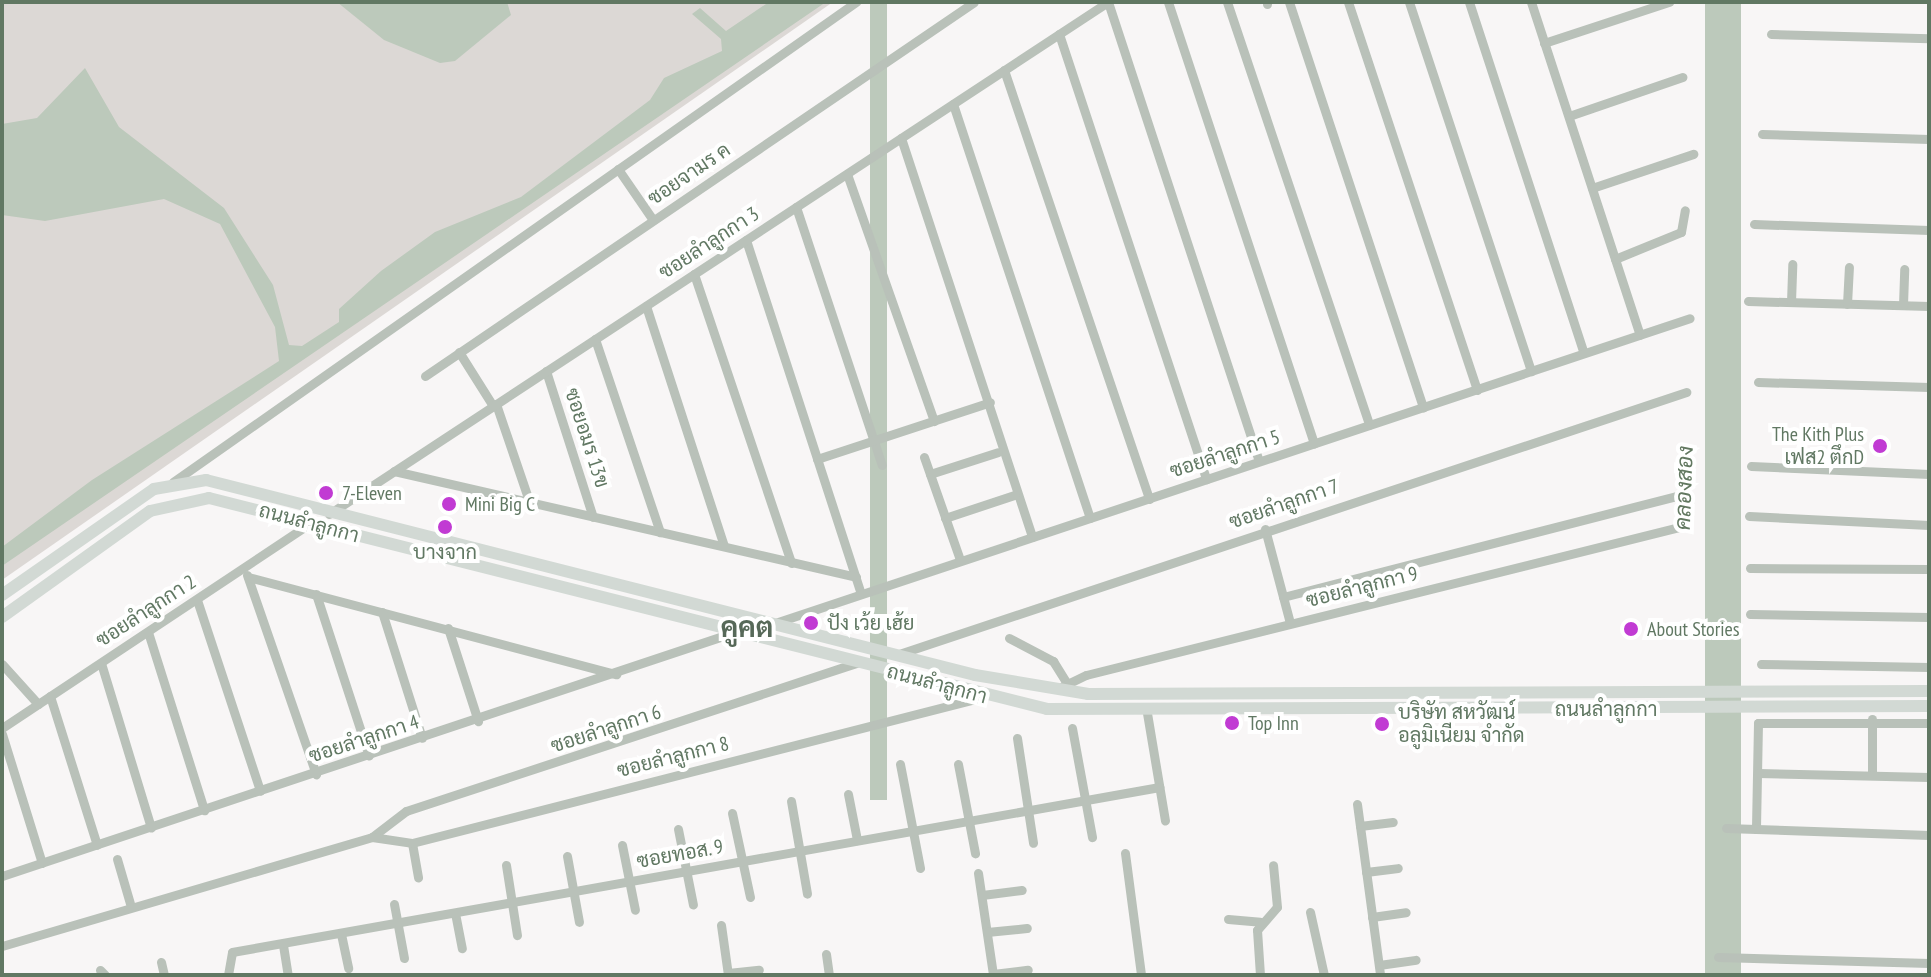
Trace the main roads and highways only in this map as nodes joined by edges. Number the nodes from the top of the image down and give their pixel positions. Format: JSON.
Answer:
{"nodes":[{"id":1,"x":2,"y":595,"type":"edge"},
{"id":2,"x":2,"y":617,"type":"edge"},
{"id":3,"x":1929,"y":691,"type":"edge"},
{"id":4,"x":1217,"y":694,"type":"junction"},
{"id":5,"x":1929,"y":706,"type":"edge"},
{"id":6,"x":1218,"y":711,"type":"junction"}],
"edges":[{"from":1,"to":4,"type":"main road","name":"ถนนลำลูกกา"},
{"from":2,"to":6,"type":"main road","name":"ถนนลำลูกกา"},
{"from":3,"to":4,"type":"main road","name":"ถนนลำลูกกา"},
{"from":4,"to":6,"type":"main road"},
{"from":5,"to":6,"type":"main road","name":"ถนนลำลูกกา"}]}
